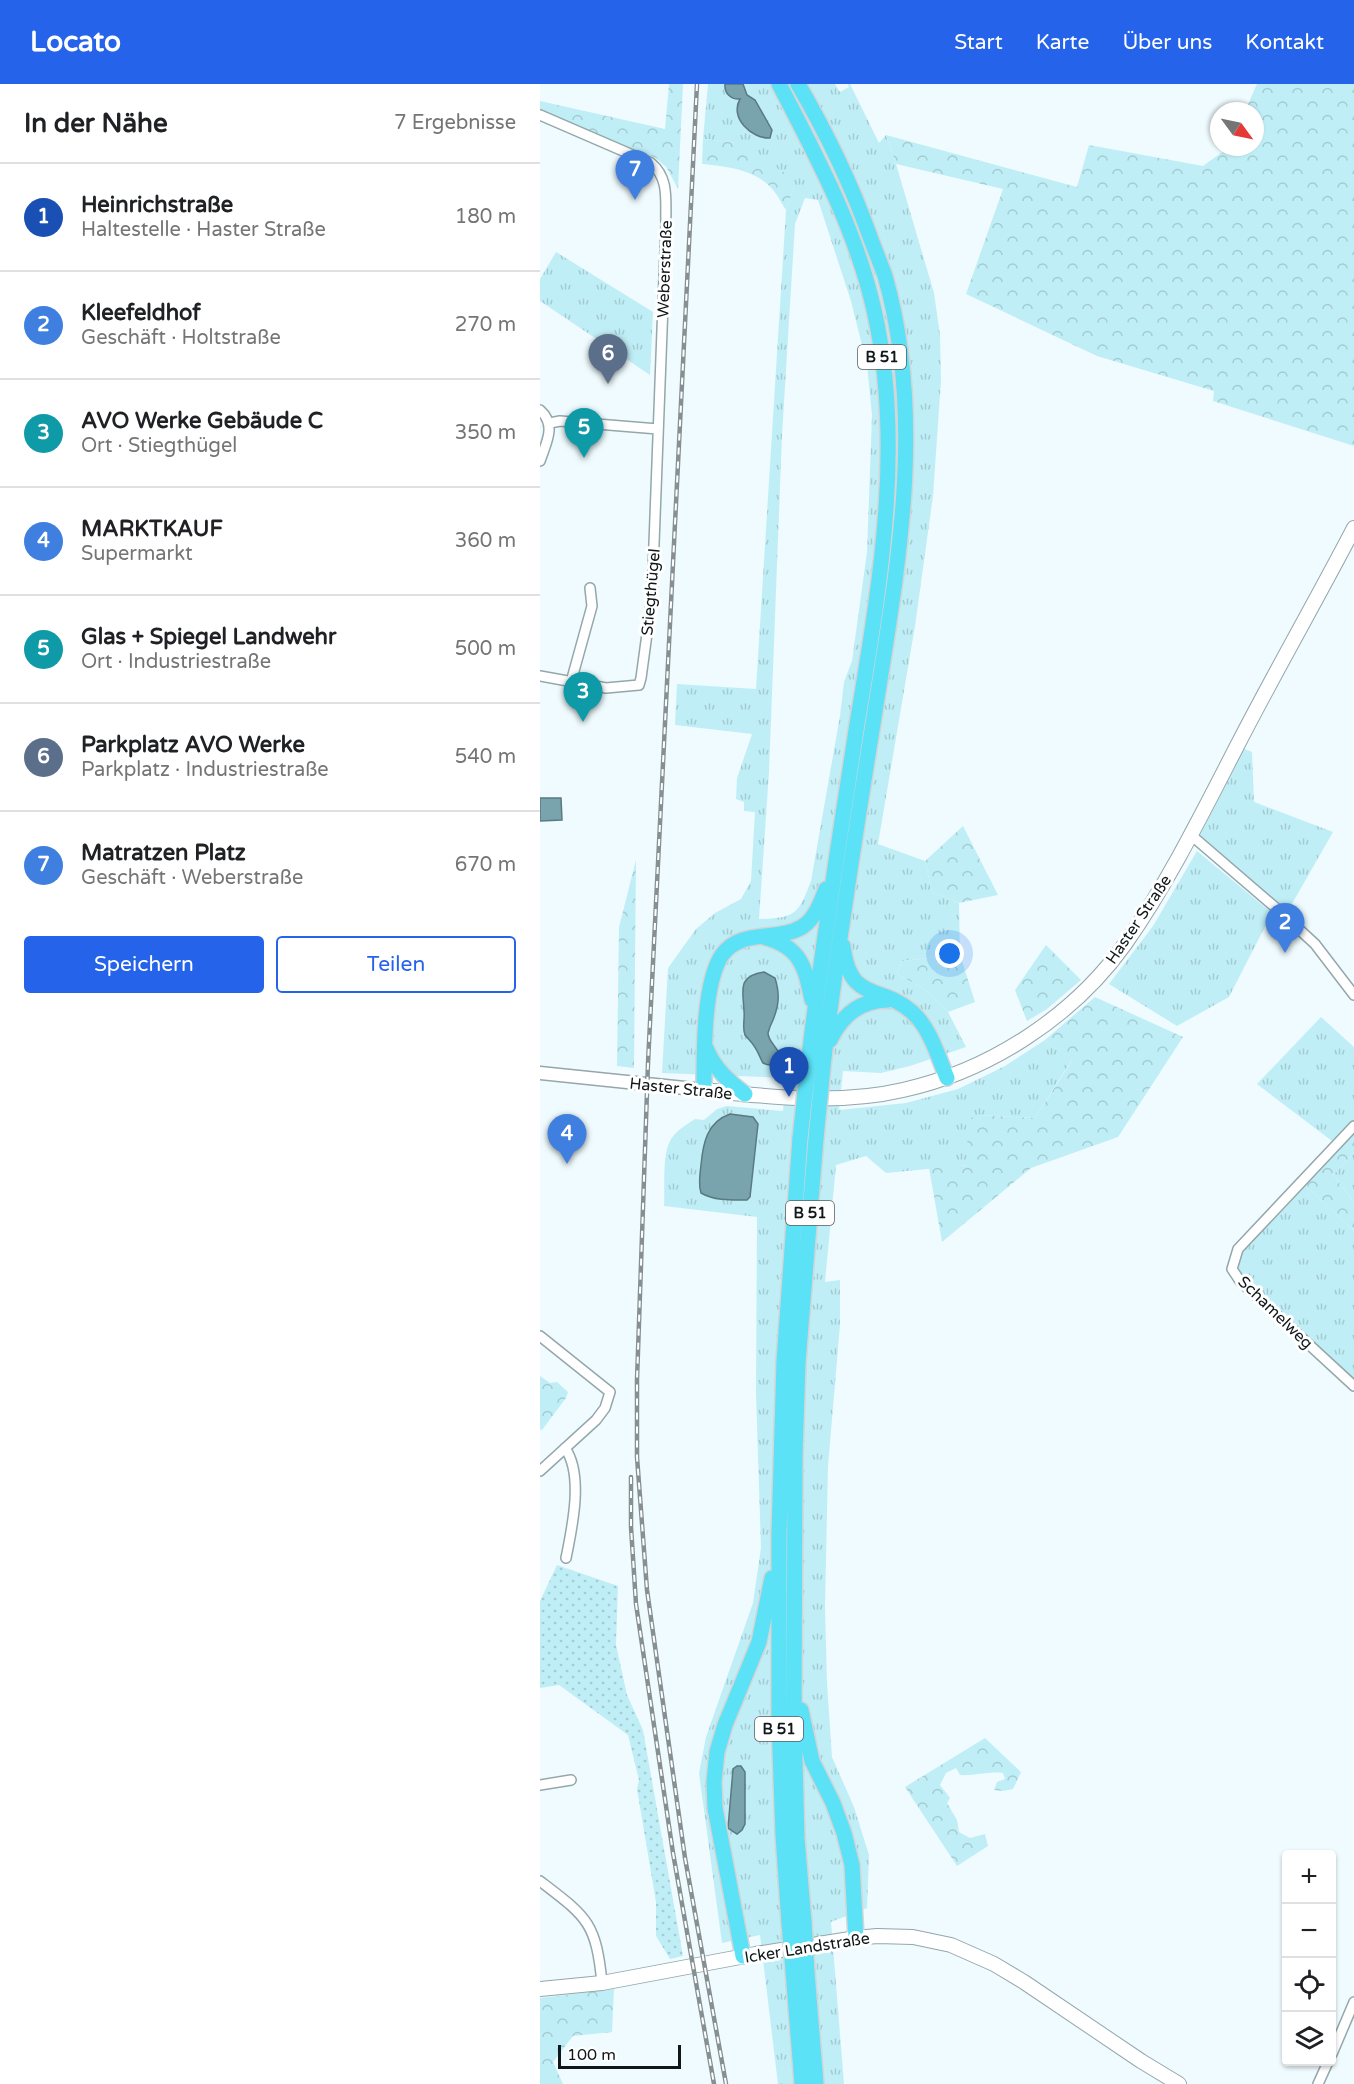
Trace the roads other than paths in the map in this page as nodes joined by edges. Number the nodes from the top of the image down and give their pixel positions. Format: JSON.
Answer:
{"nodes":[{"id":1,"x":779,"y":84,"type":"edge"},
{"id":2,"x":798,"y":84,"type":"edge"},
{"id":3,"x":540,"y":115,"type":"edge"},
{"id":4,"x":540,"y":410,"type":"edge"},
{"id":5,"x":550,"y":423,"type":"junction"},
{"id":6,"x":658,"y":429,"type":"junction"},
{"id":7,"x":540,"y":461,"type":"edge"},
{"id":8,"x":1354,"y":528,"type":"edge"},
{"id":9,"x":590,"y":588,"type":"dead end"},
{"id":10,"x":540,"y":676,"type":"edge"},
{"id":11,"x":571,"y":682,"type":"junction"},
{"id":12,"x":1191,"y":835,"type":"junction"},
{"id":13,"x":835,"y":867,"type":"junction"},
{"id":14,"x":841,"y":928,"type":"junction"},
{"id":15,"x":760,"y":936,"type":"junction"},
{"id":16,"x":1354,"y":995,"type":"edge"},
{"id":17,"x":891,"y":1000,"type":"junction"},
{"id":18,"x":814,"y":1012,"type":"junction"},
{"id":19,"x":706,"y":1048,"type":"junction"},
{"id":20,"x":817,"y":1057,"type":"junction"},
{"id":21,"x":540,"y":1073,"type":"edge"},
{"id":22,"x":947,"y":1078,"type":"junction"},
{"id":23,"x":704,"y":1090,"type":"junction"},
{"id":24,"x":745,"y":1094,"type":"junction"},
{"id":25,"x":1354,"y":1126,"type":"edge"},
{"id":26,"x":540,"y":1336,"type":"edge"},
{"id":27,"x":1354,"y":1386,"type":"edge"},
{"id":28,"x":565,"y":1448,"type":"junction"},
{"id":29,"x":540,"y":1472,"type":"edge"},
{"id":30,"x":779,"y":1534,"type":"junction"},
{"id":31,"x":566,"y":1558,"type":"dead end"},
{"id":32,"x":794,"y":1686,"type":"junction"},
{"id":33,"x":572,"y":1780,"type":"dead end"},
{"id":34,"x":540,"y":1785,"type":"edge"},
{"id":35,"x":540,"y":1881,"type":"edge"},
{"id":36,"x":797,"y":1923,"type":"junction"},
{"id":37,"x":856,"y":1938,"type":"junction"},
{"id":38,"x":743,"y":1956,"type":"junction"},
{"id":39,"x":800,"y":1971,"type":"junction"},
{"id":40,"x":602,"y":1983,"type":"junction"},
{"id":41,"x":540,"y":1989,"type":"edge"},
{"id":42,"x":1354,"y":2002,"type":"edge"},
{"id":43,"x":1336,"y":2045,"type":"edge"},
{"id":44,"x":1326,"y":2066,"type":"edge"},
{"id":45,"x":802,"y":2084,"type":"edge"},
{"id":46,"x":816,"y":2084,"type":"edge"},
{"id":47,"x":1179,"y":2084,"type":"edge"},
{"id":48,"x":1318,"y":2084,"type":"edge"}],
"edges":[{"from":1,"to":13,"type":"highway","number":"B 51"},
{"from":2,"to":14,"type":"highway","number":"B 51"},
{"from":3,"to":6,"type":"street","name":"Weberstraße"},
{"from":4,"to":5,"type":"street"},
{"from":5,"to":6,"type":"street"},
{"from":5,"to":7,"type":"street"},
{"from":6,"to":11,"type":"street","name":"Stiegthügel"},
{"from":8,"to":12,"type":"main road","name":"Haster Straße"},
{"from":9,"to":11,"type":"street"},
{"from":10,"to":11,"type":"street","name":"Stiegthügel"},
{"from":12,"to":16,"type":"street"},
{"from":12,"to":22,"type":"main road","name":"Haster Straße"},
{"from":13,"to":15,"type":"highway"},
{"from":13,"to":18,"type":"highway","number":"B 51"},
{"from":14,"to":17,"type":"highway"},
{"from":14,"to":20,"type":"highway","number":"B 51"},
{"from":15,"to":18,"type":"highway"},
{"from":15,"to":19,"type":"highway"},
{"from":17,"to":20,"type":"highway"},
{"from":17,"to":22,"type":"highway"},
{"from":18,"to":20,"type":"highway","number":"B 51"},
{"from":19,"to":23,"type":"highway"},
{"from":19,"to":24,"type":"highway"},
{"from":20,"to":30,"type":"highway","number":"B 51","bridge":true},
{"from":20,"to":32,"type":"highway","number":"B 51","bridge":true},
{"from":21,"to":23,"type":"street","name":"Haster Straße"},
{"from":22,"to":24,"type":"main road","name":"Haster Straße"},
{"from":23,"to":24,"type":"main road","name":"Haster Straße"},
{"from":25,"to":27,"type":"street","name":"Schamelweg"},
{"from":26,"to":28,"type":"street"},
{"from":28,"to":29,"type":"street"},
{"from":28,"to":31,"type":"street"},
{"from":30,"to":36,"type":"highway","number":"B 51"},
{"from":30,"to":38,"type":"highway","number":"B 51"},
{"from":32,"to":36,"type":"highway","number":"B 51"},
{"from":32,"to":37,"type":"highway","number":"B 51"},
{"from":33,"to":34,"type":"street"},
{"from":35,"to":40,"type":"street"},
{"from":36,"to":39,"type":"highway","number":"B 51","bridge":true},
{"from":37,"to":38,"type":"main road","name":"Icker Landstraße"},
{"from":37,"to":47,"type":"main road","name":"Icker Landstraße"},
{"from":38,"to":40,"type":"main road","name":"Icker Landstraße"},
{"from":39,"to":45,"type":"highway","number":"B 51"},
{"from":39,"to":46,"type":"highway","number":"B 51"},
{"from":40,"to":41,"type":"main road","name":"Icker Landstraße"},
{"from":42,"to":43,"type":"street"},
{"from":44,"to":48,"type":"street"}]}
